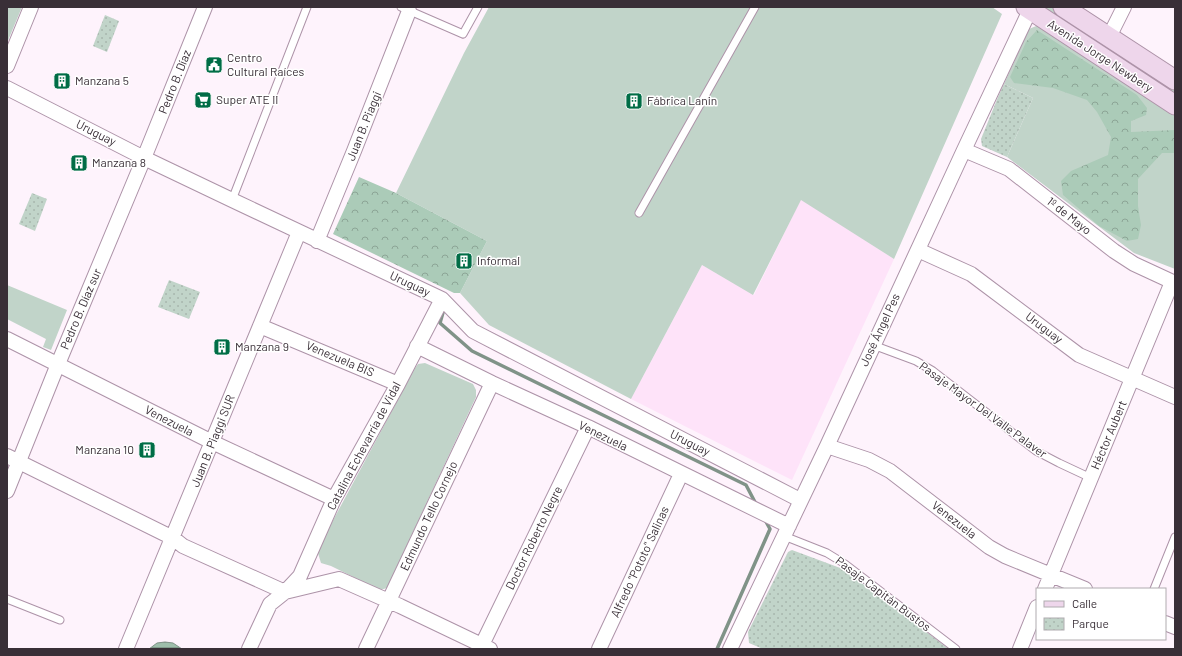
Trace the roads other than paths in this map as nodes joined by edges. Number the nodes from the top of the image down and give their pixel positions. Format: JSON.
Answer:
{"nodes":[{"id":1,"x":31,"y":7,"type":"edge"},
{"id":2,"x":205,"y":7,"type":"edge"},
{"id":3,"x":307,"y":7,"type":"edge"},
{"id":4,"x":478,"y":7,"type":"edge"},
{"id":5,"x":755,"y":7,"type":"edge"},
{"id":6,"x":1063,"y":7,"type":"edge"},
{"id":7,"x":1124,"y":7,"type":"edge"},
{"id":8,"x":1028,"y":8,"type":"edge"},
{"id":9,"x":405,"y":9,"type":"edge"},
{"id":10,"x":1109,"y":37,"type":"junction"},
{"id":11,"x":7,"y":66,"type":"edge"},
{"id":12,"x":1175,"y":80,"type":"edge"},
{"id":13,"x":7,"y":88,"type":"edge"},
{"id":14,"x":1175,"y":105,"type":"edge"},
{"id":15,"x":964,"y":150,"type":"junction"},
{"id":16,"x":144,"y":158,"type":"junction"},
{"id":17,"x":232,"y":200,"type":"junction"},
{"id":18,"x":639,"y":213,"type":"dead end"},
{"id":19,"x":299,"y":232,"type":"junction"},
{"id":20,"x":317,"y":241,"type":"junction"},
{"id":21,"x":918,"y":250,"type":"junction"},
{"id":22,"x":1174,"y":282,"type":"edge"},
{"id":23,"x":442,"y":299,"type":"junction"},
{"id":24,"x":260,"y":326,"type":"junction"},
{"id":25,"x":7,"y":339,"type":"edge"},
{"id":26,"x":873,"y":345,"type":"junction"},
{"id":27,"x":417,"y":346,"type":"junction"},
{"id":28,"x":58,"y":364,"type":"junction"},
{"id":29,"x":1133,"y":378,"type":"junction"},
{"id":30,"x":492,"y":383,"type":"junction"},
{"id":31,"x":398,"y":384,"type":"junction"},
{"id":32,"x":1175,"y":397,"type":"edge"},
{"id":33,"x":588,"y":427,"type":"junction"},
{"id":34,"x":212,"y":442,"type":"junction"},
{"id":35,"x":827,"y":446,"type":"junction"},
{"id":36,"x":13,"y":459,"type":"edge"},
{"id":37,"x":681,"y":474,"type":"junction"},
{"id":38,"x":1091,"y":478,"type":"junction"},
{"id":39,"x":7,"y":491,"type":"edge"},
{"id":40,"x":334,"y":499,"type":"junction"},
{"id":41,"x":800,"y":500,"type":"junction"},
{"id":42,"x":786,"y":531,"type":"junction"},
{"id":43,"x":1175,"y":537,"type":"edge"},
{"id":44,"x":173,"y":538,"type":"junction"},
{"id":45,"x":1051,"y":575,"type":"junction"},
{"id":46,"x":1045,"y":588,"type":"edge"},
{"id":47,"x":1083,"y":588,"type":"edge"},
{"id":48,"x":1154,"y":588,"type":"edge"},
{"id":49,"x":285,"y":592,"type":"junction"},
{"id":50,"x":7,"y":599,"type":"edge"},
{"id":51,"x":388,"y":601,"type":"junction"},
{"id":52,"x":1036,"y":609,"type":"edge"},
{"id":53,"x":60,"y":620,"type":"dead end"},
{"id":54,"x":250,"y":647,"type":"edge"},
{"id":55,"x":484,"y":648,"type":"edge"},
{"id":56,"x":734,"y":648,"type":"edge"},
{"id":57,"x":126,"y":649,"type":"edge"},
{"id":58,"x":366,"y":649,"type":"edge"},
{"id":59,"x":599,"y":649,"type":"edge"},
{"id":60,"x":956,"y":649,"type":"edge"},
{"id":61,"x":1020,"y":649,"type":"edge"}],
"edges":[{"from":1,"to":11,"type":"street"},
{"from":2,"to":16,"type":"street","name":"Pedro B. Díaz"},
{"from":3,"to":17,"type":"lane"},
{"from":4,"to":9,"type":"lane"},
{"from":5,"to":18,"type":"lane"},
{"from":6,"to":10,"type":"main road","name":"Avenida Jorge Newbery"},
{"from":7,"to":10,"type":"street"},
{"from":8,"to":14,"type":"main road","name":"Avenida Jorge Newbery"},
{"from":8,"to":15,"type":"street","name":"José Ángel Pes"},
{"from":9,"to":20,"type":"street","name":"Juan B. Piaggi"},
{"from":10,"to":12,"type":"main road","name":"Avenida Jorge Newbery"},
{"from":13,"to":16,"type":"street","name":"Uruguay"},
{"from":15,"to":21,"type":"street","name":"José Ángel Pes"},
{"from":15,"to":22,"type":"street","name":"1º de Mayo"},
{"from":16,"to":17,"type":"street","name":"Uruguay"},
{"from":16,"to":28,"type":"street","name":"Pedro B. Díaz sur"},
{"from":17,"to":19,"type":"street","name":"Uruguay"},
{"from":19,"to":20,"type":"street","name":"Uruguay"},
{"from":19,"to":24,"type":"street","name":"Juan B. Piaggi SUR"},
{"from":20,"to":23,"type":"street","name":"Uruguay"},
{"from":21,"to":26,"type":"street","name":"José Ángel Pes"},
{"from":21,"to":29,"type":"street","name":"Uruguay"},
{"from":22,"to":29,"type":"street","name":"Héctor Aubert"},
{"from":23,"to":27,"type":"street","name":"Catalina Echevarría de Vidal"},
{"from":23,"to":41,"type":"street","name":"Uruguay"},
{"from":24,"to":31,"type":"street","name":"Venezuela BIS"},
{"from":24,"to":34,"type":"street","name":"Juan B. Piaggi SUR"},
{"from":25,"to":28,"type":"street","name":"Venezuela"},
{"from":26,"to":35,"type":"street","name":"José Ángel Pes"},
{"from":26,"to":38,"type":"lane","name":"Pasaje Mayor Del Valle Palaver"},
{"from":27,"to":30,"type":"street","name":"Venezuela"},
{"from":27,"to":31,"type":"street","name":"Catalina Echevarría de Vidal"},
{"from":28,"to":34,"type":"street","name":"Venezuela"},
{"from":28,"to":36,"type":"street","name":"Pedro B. Díaz sur"},
{"from":29,"to":32,"type":"street","name":"Uruguay"},
{"from":29,"to":38,"type":"street","name":"Héctor Aubert"},
{"from":30,"to":33,"type":"street","name":"Venezuela"},
{"from":30,"to":51,"type":"street","name":"Edmundo Tello Cornejo"},
{"from":31,"to":40,"type":"street","name":"Catalina Echevarría de Vidal"},
{"from":33,"to":37,"type":"street","name":"Venezuela"},
{"from":33,"to":55,"type":"street","name":"Doctor Roberto Negre"},
{"from":34,"to":40,"type":"street","name":"Venezuela"},
{"from":34,"to":44,"type":"street","name":"Juan B. Piaggi SUR"},
{"from":35,"to":41,"type":"street","name":"José Ángel Pes"},
{"from":35,"to":45,"type":"street","name":"Venezuela"},
{"from":36,"to":39,"type":"street"},
{"from":36,"to":44,"type":"street"},
{"from":37,"to":42,"type":"street","name":"Venezuela"},
{"from":37,"to":59,"type":"street","name":"Alfredo \"Pototo\" Salinas"},
{"from":38,"to":45,"type":"street","name":"Héctor Aubert"},
{"from":40,"to":49,"type":"street","name":"Catalina Echevarría de Vidal"},
{"from":41,"to":42,"type":"street","name":"José Ángel Pes"},
{"from":42,"to":56,"type":"street","name":"José Ángel Pes"},
{"from":42,"to":60,"type":"lane","name":"Pasaje Capitán Bustos"},
{"from":43,"to":48,"type":"lane"},
{"from":44,"to":49,"type":"street"},
{"from":44,"to":57,"type":"street","name":"Juan B. Piaggi SUR"},
{"from":45,"to":46,"type":"street","name":"Héctor Aubert"},
{"from":45,"to":47,"type":"street","name":"Venezuela"},
{"from":49,"to":51,"type":"street"},
{"from":49,"to":54,"type":"street","name":"Catalina Echevarría de Vidal"},
{"from":50,"to":53,"type":"lane"},
{"from":51,"to":55,"type":"street"},
{"from":51,"to":58,"type":"street","name":"Edmundo Tello Cornejo"},
{"from":52,"to":61,"type":"street"}]}
